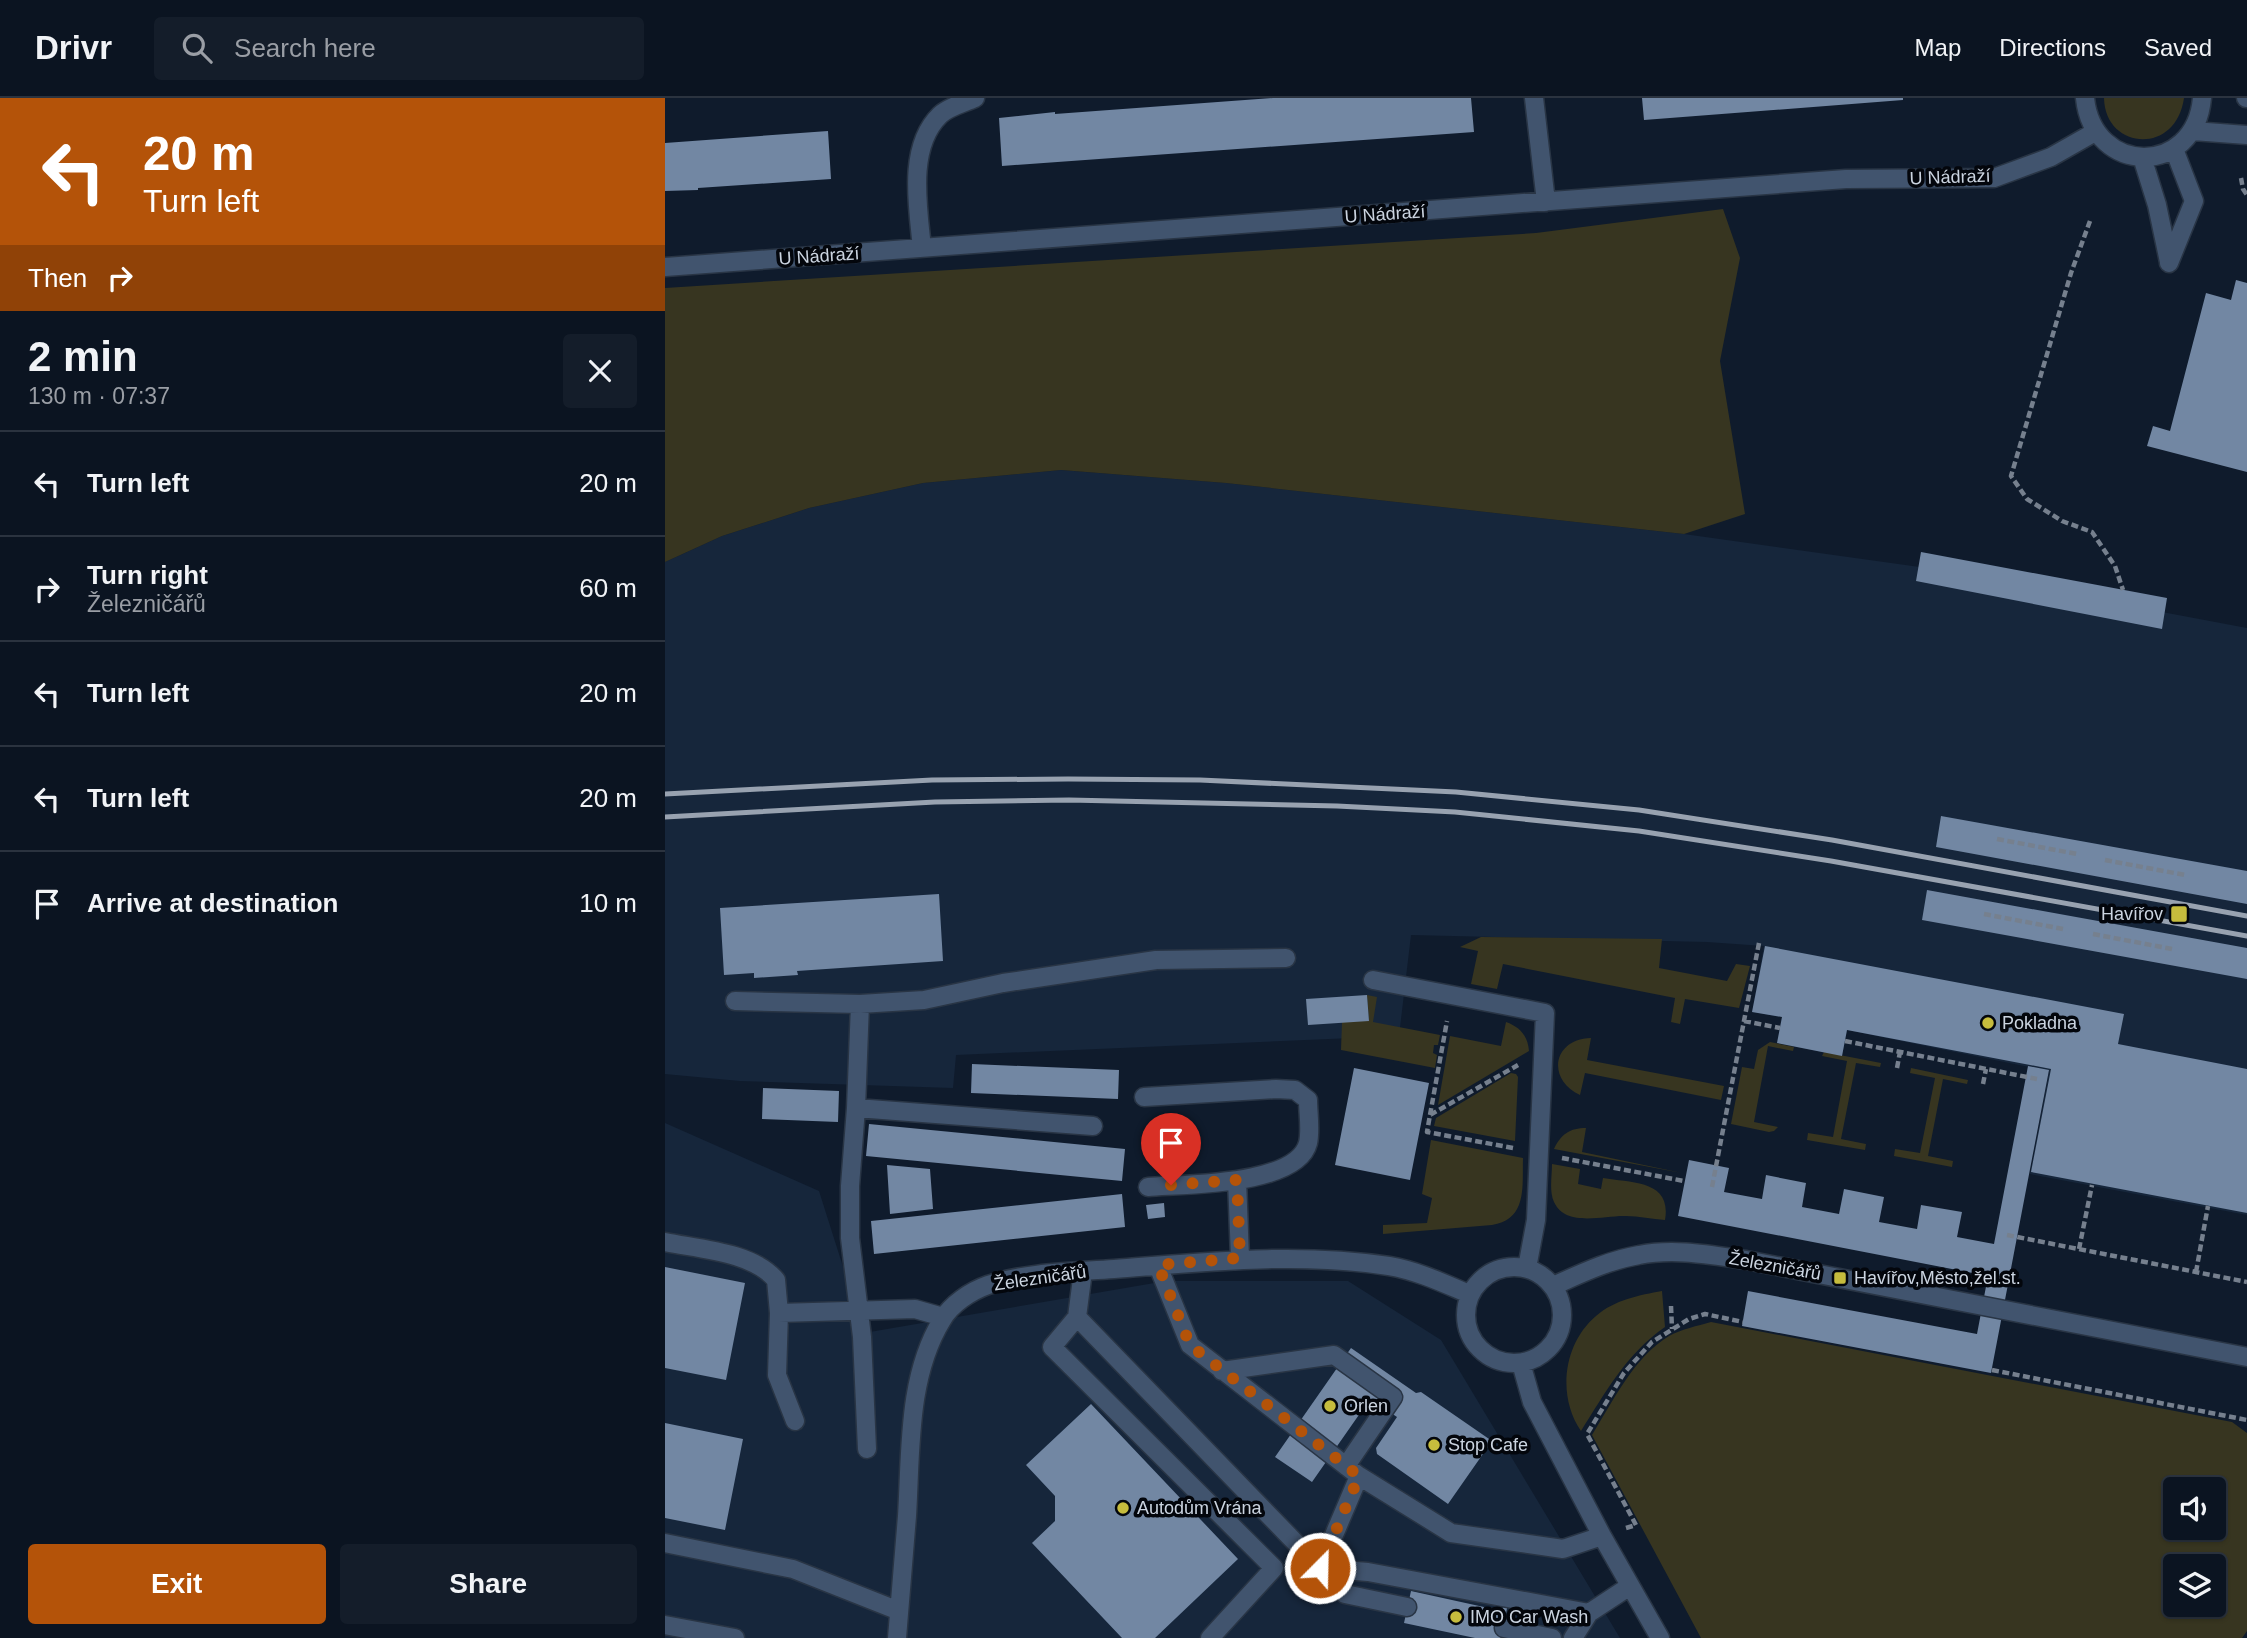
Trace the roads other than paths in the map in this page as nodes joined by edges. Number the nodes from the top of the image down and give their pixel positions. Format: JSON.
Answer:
{"nodes":[{"id":1,"x":975,"y":98,"type":"edge"},
{"id":2,"x":1534,"y":98,"type":"edge"},
{"id":3,"x":2085,"y":98,"type":"edge"},
{"id":4,"x":2202,"y":98,"type":"edge"},
{"id":5,"x":2193,"y":131,"type":"junction"},
{"id":6,"x":2095,"y":132,"type":"junction"},
{"id":7,"x":2247,"y":135,"type":"edge"},
{"id":8,"x":2174,"y":149,"type":"junction"},
{"id":9,"x":2142,"y":157,"type":"junction"},
{"id":10,"x":1546,"y":202,"type":"junction"},
{"id":11,"x":922,"y":248,"type":"junction"},
{"id":12,"x":665,"y":267,"type":"edge"},
{"id":13,"x":1286,"y":958,"type":"dead end"},
{"id":14,"x":1374,"y":981,"type":"dead end"},
{"id":15,"x":735,"y":1001,"type":"dead end"},
{"id":16,"x":860,"y":1004,"type":"junction"},
{"id":17,"x":1144,"y":1097,"type":"dead end"},
{"id":18,"x":856,"y":1108,"type":"junction"},
{"id":19,"x":1093,"y":1126,"type":"dead end"},
{"id":20,"x":1237,"y":1180,"type":"junction"},
{"id":21,"x":1149,"y":1187,"type":"dead end"},
{"id":22,"x":665,"y":1241,"type":"edge"},
{"id":23,"x":1240,"y":1258,"type":"junction"},
{"id":24,"x":1158,"y":1265,"type":"junction"},
{"id":25,"x":1527,"y":1268,"type":"junction"},
{"id":26,"x":1083,"y":1271,"type":"junction"},
{"id":27,"x":1552,"y":1286,"type":"junction"},
{"id":28,"x":1469,"y":1294,"type":"junction"},
{"id":29,"x":859,"y":1311,"type":"junction"},
{"id":30,"x":779,"y":1313,"type":"junction"},
{"id":31,"x":943,"y":1317,"type":"junction"},
{"id":32,"x":1077,"y":1317,"type":"junction"},
{"id":33,"x":2247,"y":1357,"type":"edge"},
{"id":34,"x":1521,"y":1363,"type":"junction"},
{"id":35,"x":1222,"y":1371,"type":"junction"},
{"id":36,"x":795,"y":1421,"type":"dead end"},
{"id":37,"x":867,"y":1449,"type":"dead end"},
{"id":38,"x":1353,"y":1471,"type":"junction"},
{"id":39,"x":1602,"y":1536,"type":"junction"},
{"id":40,"x":665,"y":1543,"type":"edge"},
{"id":41,"x":1320,"y":1568,"type":"junction"},
{"id":42,"x":1630,"y":1586,"type":"junction"},
{"id":43,"x":1407,"y":1607,"type":"dead end"},
{"id":44,"x":899,"y":1611,"type":"junction"},
{"id":45,"x":1590,"y":1613,"type":"junction"},
{"id":46,"x":665,"y":1625,"type":"edge"},
{"id":47,"x":1504,"y":1628,"type":"dead end"},
{"id":48,"x":735,"y":1638,"type":"edge"},
{"id":49,"x":897,"y":1638,"type":"edge"},
{"id":50,"x":1210,"y":1638,"type":"edge"},
{"id":51,"x":1552,"y":1638,"type":"edge"},
{"id":52,"x":1573,"y":1638,"type":"edge"},
{"id":53,"x":1660,"y":1638,"type":"edge"}],
"edges":[{"from":1,"to":11,"type":"street"},
{"from":2,"to":10,"type":"street"},
{"from":3,"to":6,"type":"street"},
{"from":4,"to":5,"type":"street"},
{"from":5,"to":7,"type":"street"},
{"from":5,"to":8,"type":"street"},
{"from":6,"to":9,"type":"street"},
{"from":6,"to":10,"type":"street","name":"U Nádraží"},
{"from":8,"to":9,"type":"street"},
{"from":8,"to":9,"type":"street"},
{"from":10,"to":11,"type":"street","name":"U Nádraží"},
{"from":11,"to":12,"type":"street","name":"U Nádraží"},
{"from":13,"to":16,"type":"street"},
{"from":14,"to":25,"type":"street"},
{"from":15,"to":16,"type":"street"},
{"from":16,"to":18,"type":"street"},
{"from":17,"to":20,"type":"street"},
{"from":18,"to":19,"type":"street"},
{"from":18,"to":29,"type":"street"},
{"from":20,"to":21,"type":"street"},
{"from":20,"to":23,"type":"street"},
{"from":22,"to":30,"type":"street"},
{"from":23,"to":24,"type":"street","name":"Železničářů"},
{"from":23,"to":28,"type":"street","name":"Železničářů"},
{"from":24,"to":26,"type":"street","name":"Železničářů"},
{"from":24,"to":35,"type":"street"},
{"from":25,"to":27,"type":"street"},
{"from":25,"to":28,"type":"street"},
{"from":26,"to":31,"type":"street","name":"Železničářů"},
{"from":26,"to":32,"type":"street"},
{"from":27,"to":33,"type":"street","name":"Železničářů"},
{"from":27,"to":34,"type":"street"},
{"from":28,"to":34,"type":"street"},
{"from":29,"to":30,"type":"street"},
{"from":29,"to":31,"type":"street"},
{"from":29,"to":37,"type":"street"},
{"from":30,"to":36,"type":"street"},
{"from":31,"to":44,"type":"street","name":"Železničářů"},
{"from":32,"to":41,"type":"street"},
{"from":32,"to":50,"type":"street"},
{"from":34,"to":39,"type":"street"},
{"from":35,"to":38,"type":"street"},
{"from":35,"to":38,"type":"street"},
{"from":38,"to":39,"type":"street"},
{"from":38,"to":41,"type":"street"},
{"from":39,"to":42,"type":"street"},
{"from":40,"to":44,"type":"street"},
{"from":41,"to":43,"type":"street"},
{"from":41,"to":45,"type":"street"},
{"from":42,"to":45,"type":"street"},
{"from":42,"to":53,"type":"street"},
{"from":44,"to":49,"type":"street","name":"Železničářů"},
{"from":45,"to":52,"type":"street"},
{"from":46,"to":48,"type":"street"},
{"from":47,"to":51,"type":"street"}]}
